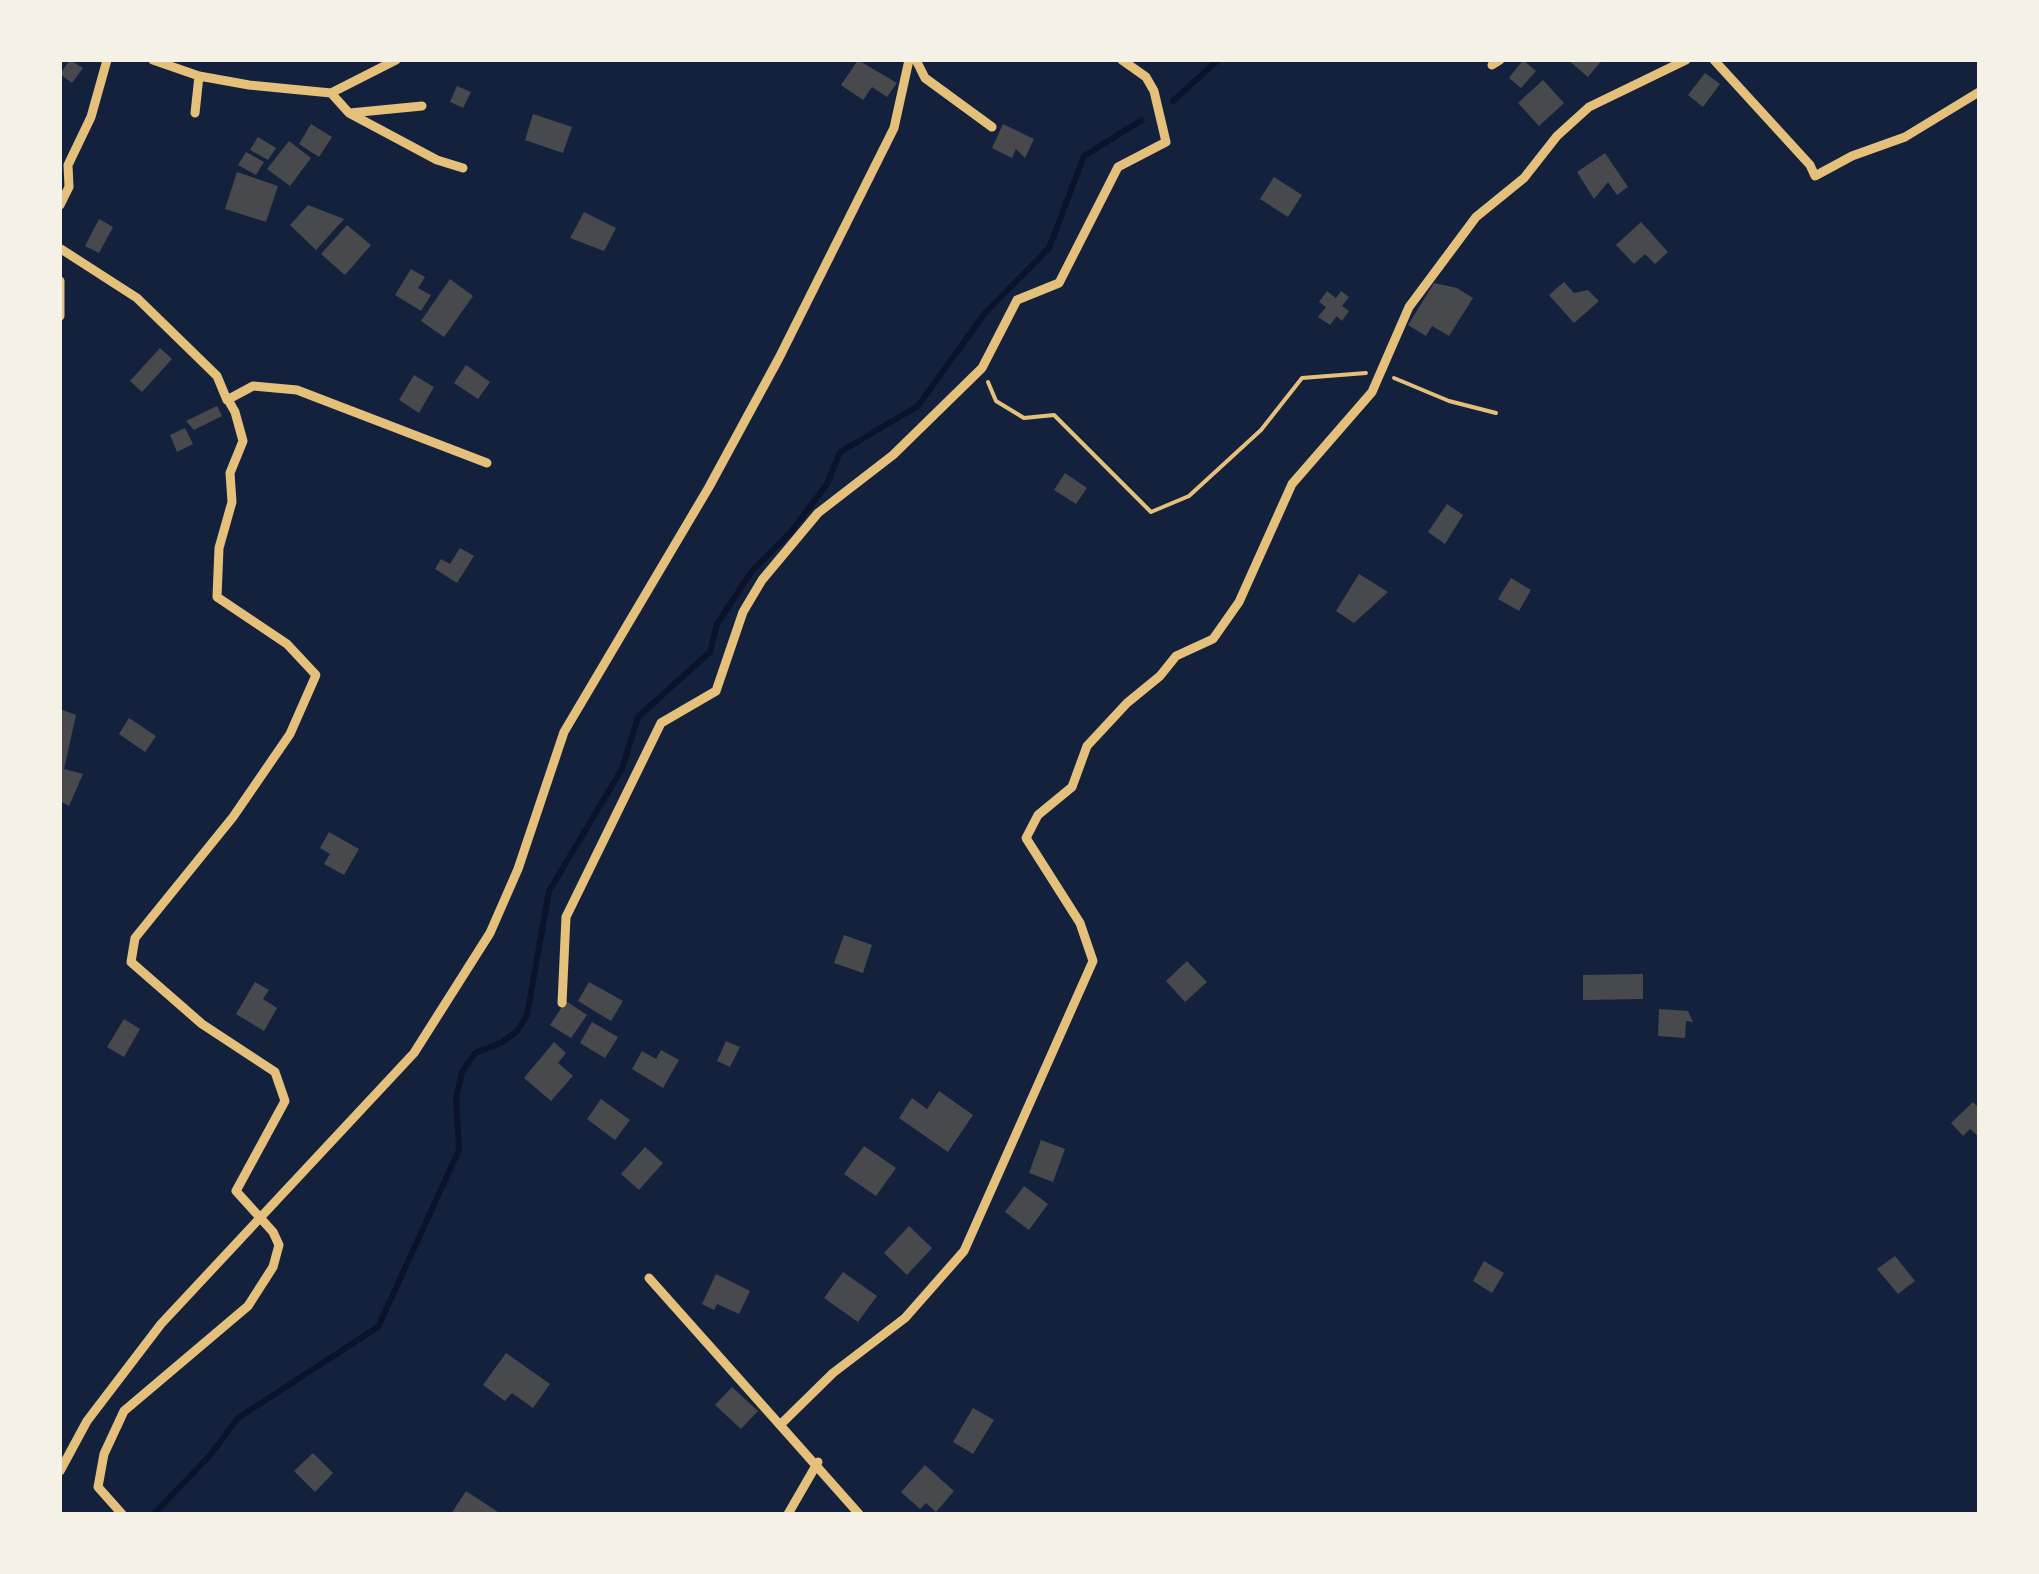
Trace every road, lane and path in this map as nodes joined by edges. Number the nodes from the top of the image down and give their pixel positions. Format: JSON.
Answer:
{"nodes":[{"id":1,"x":107,"y":60,"type":"edge"},
{"id":2,"x":153,"y":60,"type":"edge"},
{"id":3,"x":396,"y":60,"type":"edge"},
{"id":4,"x":912,"y":60,"type":"edge"},
{"id":5,"x":1122,"y":60,"type":"edge"},
{"id":6,"x":1686,"y":60,"type":"edge"},
{"id":7,"x":1714,"y":60,"type":"edge"},
{"id":8,"x":200,"y":76,"type":"junction"},
{"id":9,"x":1979,"y":92,"type":"edge"},
{"id":10,"x":331,"y":93,"type":"junction"},
{"id":11,"x":422,"y":106,"type":"dead end"},
{"id":12,"x":349,"y":113,"type":"junction"},
{"id":13,"x":195,"y":114,"type":"dead end"},
{"id":14,"x":992,"y":127,"type":"dead end"},
{"id":15,"x":463,"y":168,"type":"dead end"},
{"id":16,"x":60,"y":205,"type":"edge"},
{"id":17,"x":61,"y":247,"type":"edge"},
{"id":18,"x":60,"y":263,"type":"edge"},
{"id":19,"x":60,"y":281,"type":"edge"},
{"id":20,"x":60,"y":316,"type":"edge"},
{"id":21,"x":982,"y":368,"type":"junction"},
{"id":22,"x":1379,"y":372,"type":"junction"},
{"id":23,"x":226,"y":397,"type":"junction"},
{"id":24,"x":1496,"y":413,"type":"dead end"},
{"id":25,"x":486,"y":463,"type":"dead end"},
{"id":26,"x":562,"y":1003,"type":"dead end"},
{"id":27,"x":259,"y":1216,"type":"junction"},
{"id":28,"x":649,"y":1278,"type":"dead end"},
{"id":29,"x":780,"y":1424,"type":"junction"},
{"id":30,"x":818,"y":1462,"type":"junction"},
{"id":31,"x":60,"y":1471,"type":"edge"},
{"id":32,"x":122,"y":1514,"type":"edge"},
{"id":33,"x":788,"y":1514,"type":"edge"},
{"id":34,"x":859,"y":1514,"type":"edge"}],
"edges":[{"from":1,"to":16,"type":"street"},
{"from":2,"to":8,"type":"street"},
{"from":3,"to":10,"type":"street"},
{"from":4,"to":14,"type":"street"},
{"from":4,"to":27,"type":"street"},
{"from":5,"to":21,"type":"street"},
{"from":6,"to":22,"type":"street"},
{"from":7,"to":9,"type":"street"},
{"from":8,"to":10,"type":"street"},
{"from":8,"to":13,"type":"street"},
{"from":10,"to":12,"type":"street"},
{"from":11,"to":12,"type":"street"},
{"from":12,"to":15,"type":"street"},
{"from":17,"to":18,"type":"street"},
{"from":17,"to":23,"type":"street"},
{"from":19,"to":20,"type":"street"},
{"from":21,"to":22,"type":"path"},
{"from":21,"to":26,"type":"street"},
{"from":22,"to":24,"type":"path"},
{"from":22,"to":29,"type":"street"},
{"from":23,"to":25,"type":"street"},
{"from":23,"to":27,"type":"street"},
{"from":27,"to":31,"type":"street"},
{"from":27,"to":32,"type":"street"},
{"from":28,"to":29,"type":"street"},
{"from":29,"to":30,"type":"street"},
{"from":30,"to":33,"type":"street"},
{"from":30,"to":34,"type":"street"}]}
